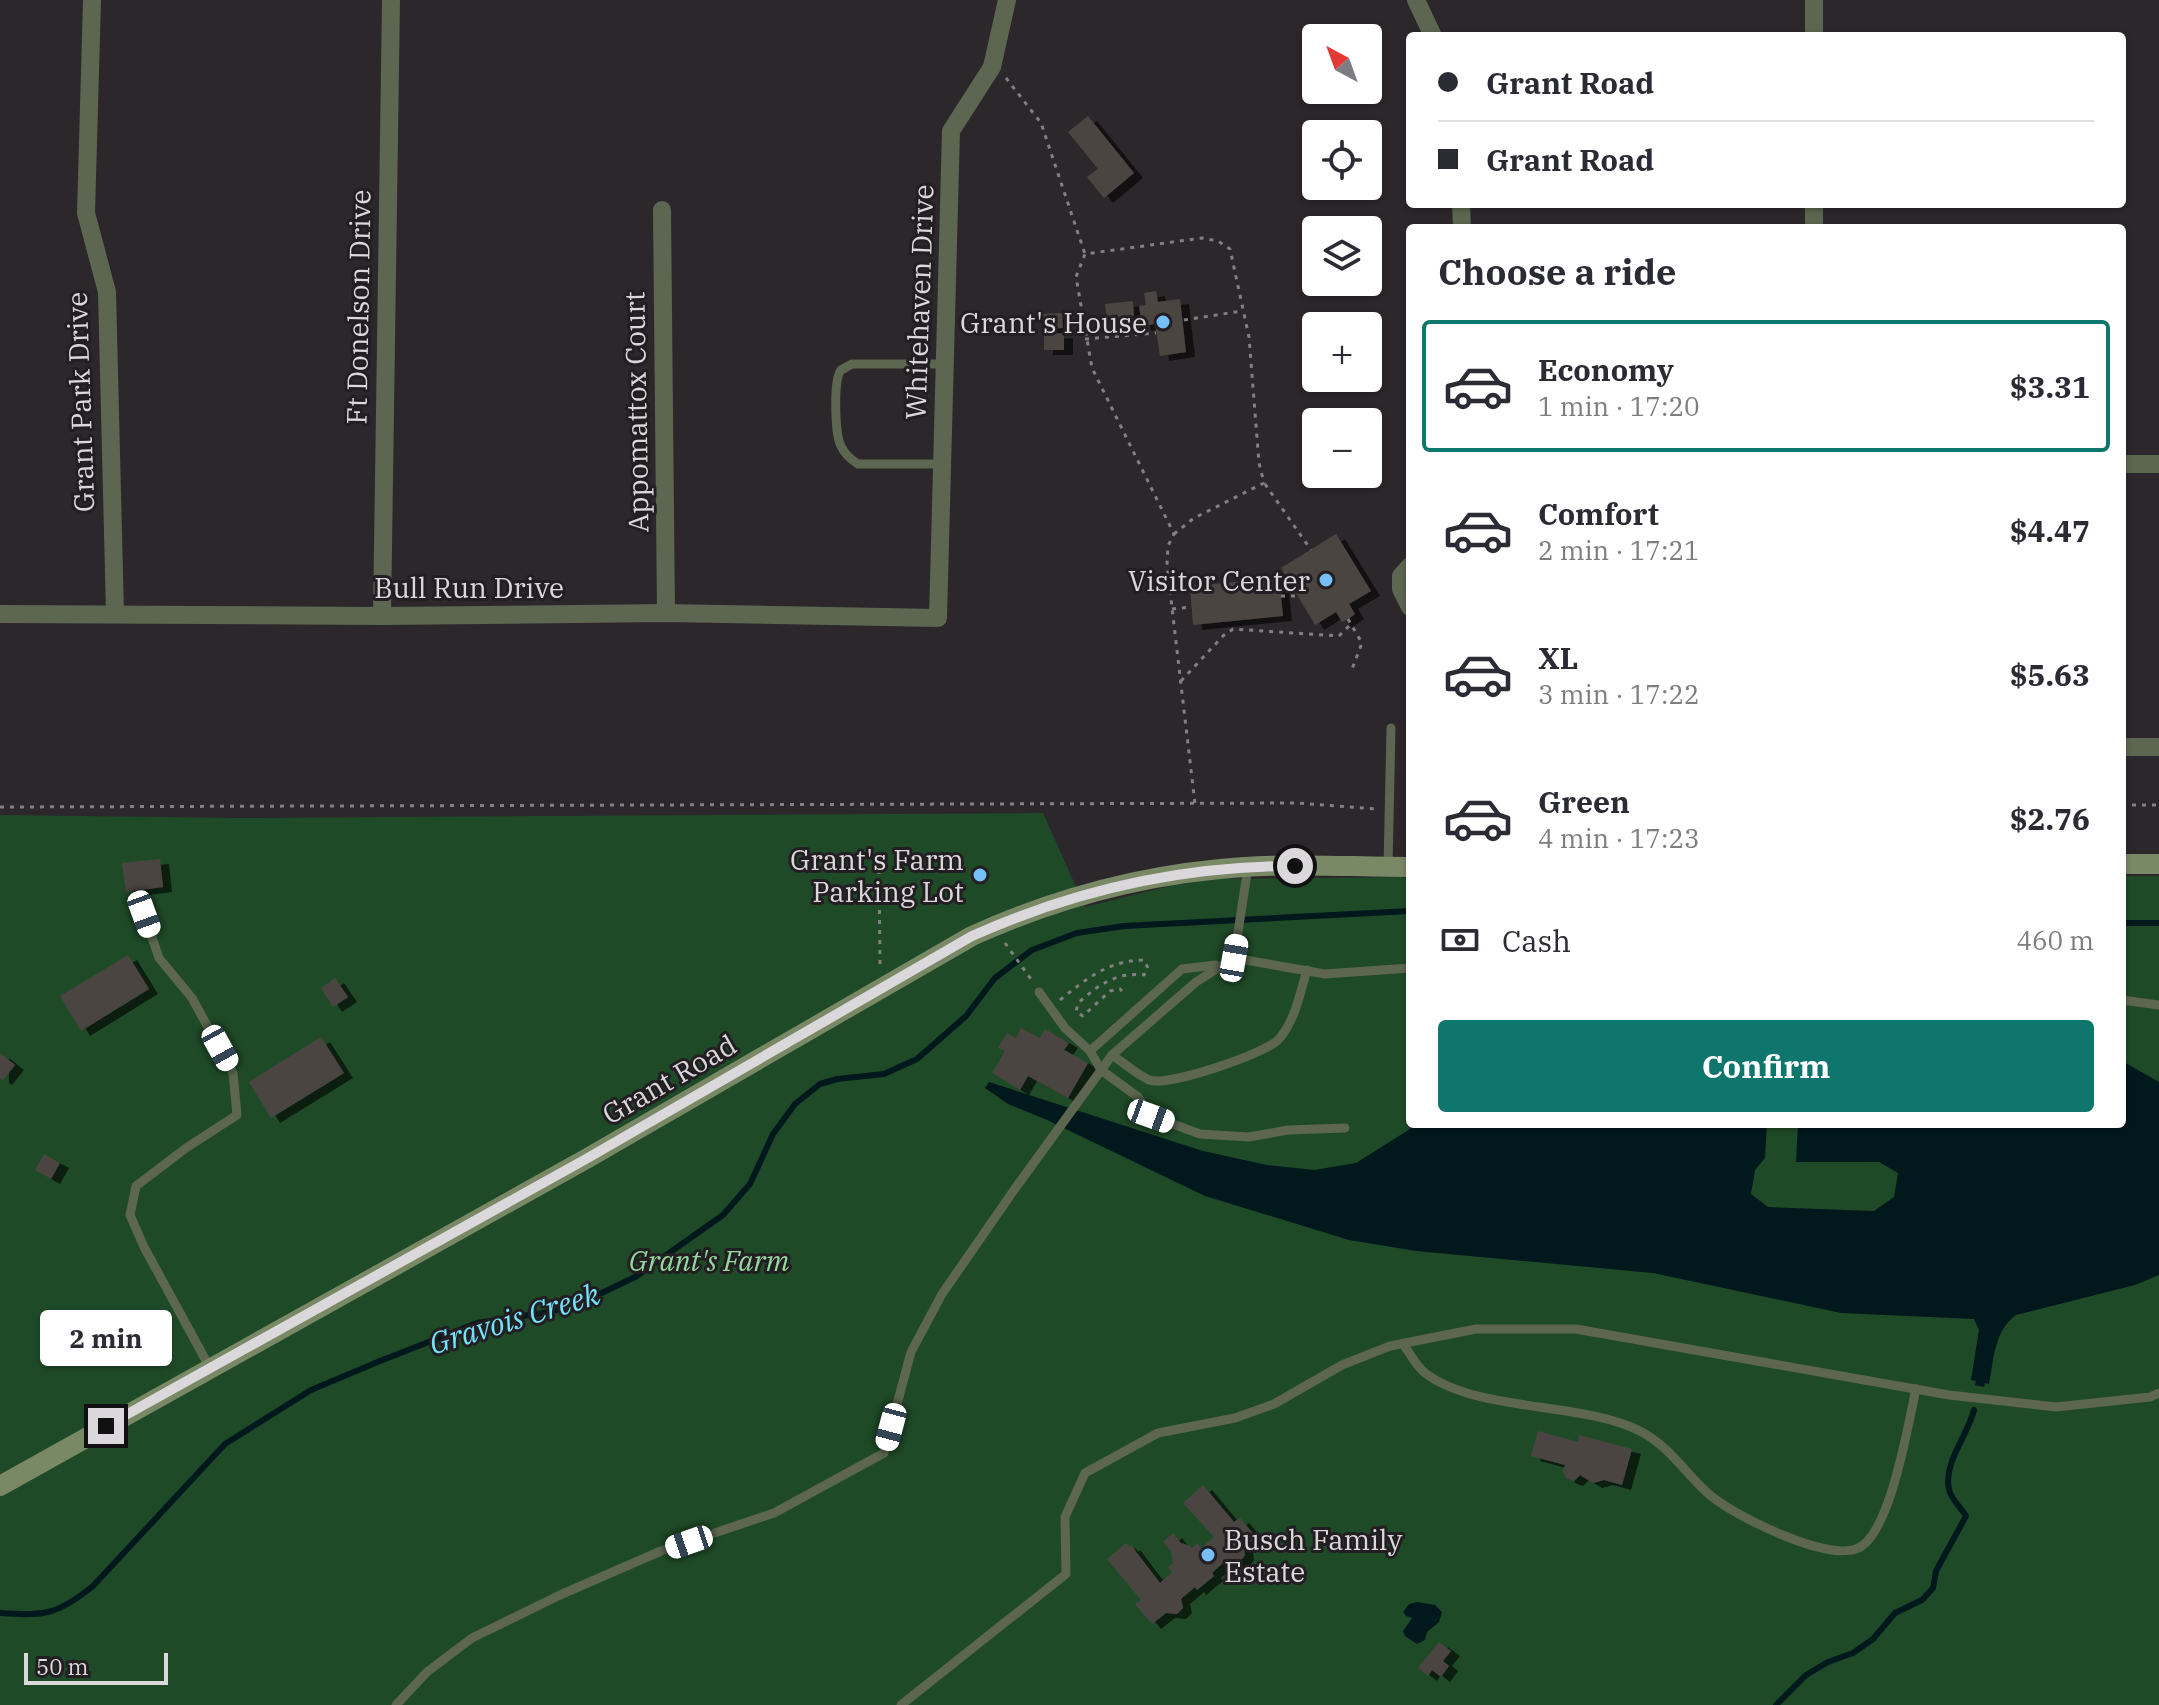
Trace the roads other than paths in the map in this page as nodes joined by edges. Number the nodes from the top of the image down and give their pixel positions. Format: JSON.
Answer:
{"nodes":[{"id":1,"x":92,"y":0,"type":"edge"},
{"id":2,"x":391,"y":0,"type":"edge"},
{"id":3,"x":1007,"y":0,"type":"edge"},
{"id":4,"x":1416,"y":0,"type":"edge"},
{"id":5,"x":1814,"y":0,"type":"edge"},
{"id":6,"x":1431,"y":32,"type":"edge"},
{"id":7,"x":1814,"y":32,"type":"edge"},
{"id":8,"x":662,"y":210,"type":"dead end"},
{"id":9,"x":945,"y":364,"type":"junction"},
{"id":10,"x":942,"y":464,"type":"junction"},
{"id":11,"x":2126,"y":464,"type":"edge"},
{"id":12,"x":2159,"y":464,"type":"edge"},
{"id":13,"x":1406,"y":570,"type":"edge"},
{"id":14,"x":1406,"y":599,"type":"edge"},
{"id":15,"x":115,"y":613,"type":"junction"},
{"id":16,"x":666,"y":613,"type":"junction"},
{"id":17,"x":0,"y":614,"type":"edge"},
{"id":18,"x":382,"y":616,"type":"junction"},
{"id":19,"x":938,"y":618,"type":"joint"},
{"id":20,"x":1391,"y":728,"type":"dead end"},
{"id":21,"x":2126,"y":747,"type":"edge"},
{"id":22,"x":2159,"y":747,"type":"edge"},
{"id":23,"x":2126,"y":864,"type":"edge"},
{"id":24,"x":2159,"y":864,"type":"edge"},
{"id":25,"x":1248,"y":867,"type":"junction"},
{"id":26,"x":1388,"y":867,"type":"junction"},
{"id":27,"x":1406,"y":867,"type":"edge"},
{"id":28,"x":144,"y":914,"type":"dead end"},
{"id":29,"x":1234,"y":958,"type":"junction"},
{"id":30,"x":1223,"y":964,"type":"junction"},
{"id":31,"x":1406,"y":968,"type":"edge"},
{"id":32,"x":1307,"y":970,"type":"junction"},
{"id":33,"x":1039,"y":992,"type":"road end"},
{"id":34,"x":2126,"y":1001,"type":"edge"},
{"id":35,"x":2159,"y":1005,"type":"edge"},
{"id":36,"x":1090,"y":1051,"type":"junction"},
{"id":37,"x":1112,"y":1055,"type":"junction"},
{"id":38,"x":1101,"y":1070,"type":"junction"},
{"id":39,"x":1345,"y":1128,"type":"dead end"},
{"id":40,"x":1403,"y":1344,"type":"junction"},
{"id":41,"x":210,"y":1368,"type":"junction"},
{"id":42,"x":1916,"y":1389,"type":"junction"},
{"id":43,"x":2159,"y":1393,"type":"edge"},
{"id":44,"x":0,"y":1486,"type":"edge"},
{"id":45,"x":396,"y":1705,"type":"edge"},
{"id":46,"x":901,"y":1705,"type":"edge"}],
"edges":[{"from":1,"to":15,"type":"street","name":"Grant Park Drive"},
{"from":2,"to":18,"type":"street","name":"Ft Donelson Drive"},
{"from":3,"to":9,"type":"street","name":"Whitehaven Drive"},
{"from":4,"to":6,"type":"street"},
{"from":5,"to":7,"type":"street"},
{"from":8,"to":16,"type":"street","name":"Appomattox Court"},
{"from":9,"to":10,"type":"street","name":"Whitehaven Drive"},
{"from":9,"to":10,"type":"lane"},
{"from":10,"to":19,"type":"street","name":"Whitehaven Drive"},
{"from":11,"to":12,"type":"street"},
{"from":13,"to":14,"type":"street"},
{"from":15,"to":17,"type":"street","name":"Bull Run Drive"},
{"from":15,"to":18,"type":"street","name":"Bull Run Drive"},
{"from":16,"to":18,"type":"street","name":"Bull Run Drive"},
{"from":16,"to":19,"type":"street","name":"Bull Run Drive"},
{"from":20,"to":26,"type":"lane"},
{"from":21,"to":22,"type":"street"},
{"from":23,"to":24,"type":"street"},
{"from":25,"to":26,"type":"street","name":"Grant Road"},
{"from":25,"to":29,"type":"lane"},
{"from":25,"to":41,"type":"street","name":"Grant Road"},
{"from":26,"to":27,"type":"street","name":"Grant Road"},
{"from":28,"to":41,"type":"lane"},
{"from":29,"to":30,"type":"lane"},
{"from":29,"to":32,"type":"lane"},
{"from":30,"to":36,"type":"lane"},
{"from":30,"to":37,"type":"lane"},
{"from":31,"to":32,"type":"lane"},
{"from":32,"to":37,"type":"lane"},
{"from":33,"to":36,"type":"lane"},
{"from":34,"to":35,"type":"lane"},
{"from":36,"to":38,"type":"lane"},
{"from":37,"to":38,"type":"lane"},
{"from":38,"to":39,"type":"lane"},
{"from":38,"to":45,"type":"lane"},
{"from":40,"to":42,"type":"lane"},
{"from":40,"to":42,"type":"lane"},
{"from":40,"to":46,"type":"lane"},
{"from":41,"to":44,"type":"street","name":"Grant Road"},
{"from":42,"to":43,"type":"lane"}]}
